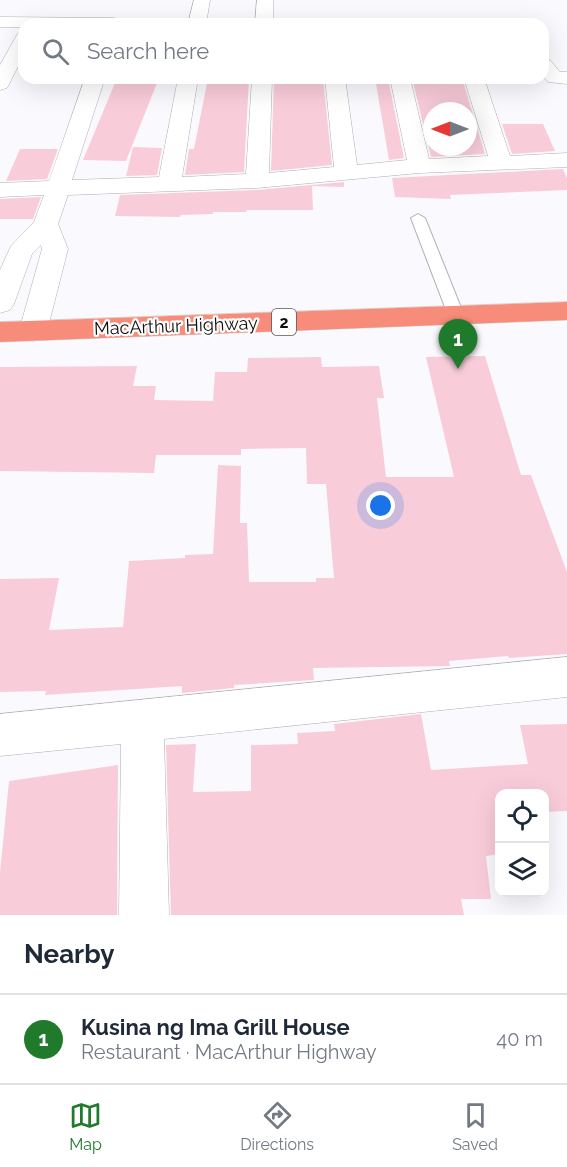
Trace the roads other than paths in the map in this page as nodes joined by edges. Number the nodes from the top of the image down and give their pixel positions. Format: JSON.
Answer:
{"nodes":[{"id":1,"x":202,"y":0,"type":"edge"},
{"id":2,"x":265,"y":0,"type":"edge"},
{"id":3,"x":198,"y":18,"type":"edge"},
{"id":4,"x":264,"y":18,"type":"edge"},
{"id":5,"x":0,"y":22,"type":"edge"},
{"id":6,"x":18,"y":26,"type":"edge"},
{"id":7,"x":18,"y":49,"type":"edge"},
{"id":8,"x":0,"y":84,"type":"edge"},
{"id":9,"x":92,"y":84,"type":"edge"},
{"id":10,"x":187,"y":84,"type":"edge"},
{"id":11,"x":262,"y":84,"type":"edge"},
{"id":12,"x":336,"y":84,"type":"edge"},
{"id":13,"x":401,"y":84,"type":"edge"},
{"id":14,"x":476,"y":84,"type":"edge"},
{"id":15,"x":567,"y":160,"type":"edge"},
{"id":16,"x":501,"y":162,"type":"junction"},
{"id":17,"x":419,"y":166,"type":"junction"},
{"id":18,"x":346,"y":171,"type":"junction"},
{"id":19,"x":257,"y":181,"type":"junction"},
{"id":20,"x":170,"y":184,"type":"junction"},
{"id":21,"x":58,"y":188,"type":"junction"},
{"id":22,"x":0,"y":190,"type":"edge"},
{"id":23,"x":418,"y":218,"type":"dead end"},
{"id":24,"x":46,"y":224,"type":"junction"},
{"id":25,"x":0,"y":304,"type":"edge"},
{"id":26,"x":567,"y":311,"type":"edge"},
{"id":27,"x":456,"y":315,"type":"junction"},
{"id":28,"x":33,"y":331,"type":"junction"},
{"id":29,"x":0,"y":332,"type":"edge"},
{"id":30,"x":567,"y":678,"type":"edge"},
{"id":31,"x":142,"y":721,"type":"junction"},
{"id":32,"x":0,"y":735,"type":"edge"},
{"id":33,"x":144,"y":915,"type":"edge"}],
"edges":[{"from":1,"to":3,"type":"street"},
{"from":2,"to":4,"type":"street"},
{"from":5,"to":6,"type":"street"},
{"from":7,"to":8,"type":"street"},
{"from":9,"to":21,"type":"street"},
{"from":10,"to":20,"type":"street"},
{"from":11,"to":19,"type":"street"},
{"from":12,"to":18,"type":"street"},
{"from":13,"to":17,"type":"street"},
{"from":14,"to":16,"type":"street"},
{"from":15,"to":16,"type":"street"},
{"from":16,"to":17,"type":"street"},
{"from":17,"to":18,"type":"street"},
{"from":18,"to":19,"type":"street"},
{"from":19,"to":20,"type":"street"},
{"from":20,"to":21,"type":"street"},
{"from":21,"to":22,"type":"street"},
{"from":21,"to":24,"type":"street"},
{"from":23,"to":27,"type":"lane"},
{"from":24,"to":25,"type":"street"},
{"from":24,"to":28,"type":"street"},
{"from":26,"to":27,"type":"highway","name":"MacArthur Highway","number":"2"},
{"from":27,"to":28,"type":"highway","name":"MacArthur Highway","number":"2"},
{"from":28,"to":29,"type":"highway","name":"MacArthur Highway","number":"2"},
{"from":30,"to":31,"type":"street"},
{"from":31,"to":32,"type":"street"},
{"from":31,"to":33,"type":"street"}]}
